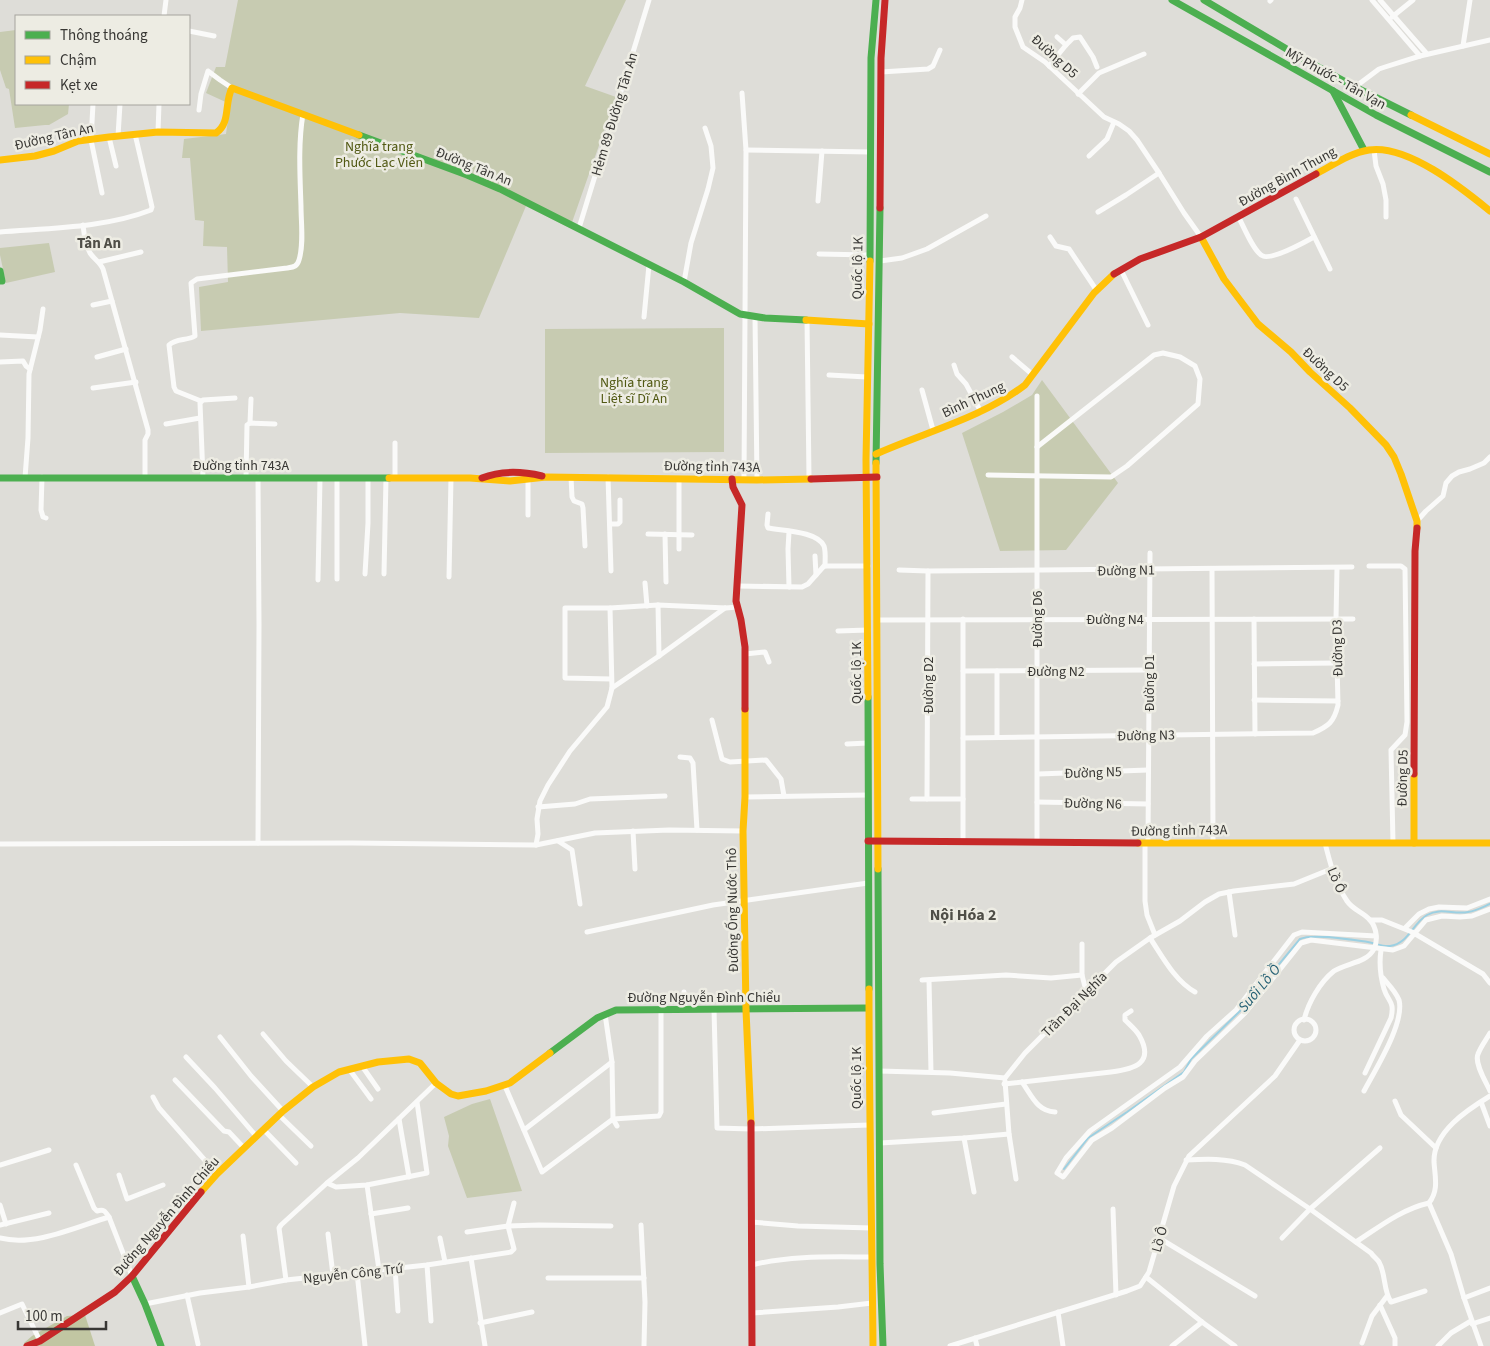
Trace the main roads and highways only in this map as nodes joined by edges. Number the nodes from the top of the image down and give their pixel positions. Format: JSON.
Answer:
{"nodes":[{"id":1,"x":876,"y":0,"type":"edge"},
{"id":2,"x":885,"y":0,"type":"edge"},
{"id":3,"x":1172,"y":0,"type":"edge"},
{"id":4,"x":1204,"y":0,"type":"edge"},
{"id":5,"x":1355,"y":87,"type":"junction"},
{"id":6,"x":1333,"y":91,"type":"junction"},
{"id":7,"x":1346,"y":98,"type":"junction"},
{"id":8,"x":1364,"y":150,"type":"junction"},
{"id":9,"x":1490,"y":154,"type":"edge"},
{"id":10,"x":0,"y":160,"type":"edge"},
{"id":11,"x":1490,"y":172,"type":"edge"},
{"id":12,"x":1490,"y":211,"type":"edge"},
{"id":13,"x":1201,"y":237,"type":"junction"},
{"id":14,"x":0,"y":271,"type":"edge"},
{"id":15,"x":0,"y":281,"type":"edge"},
{"id":16,"x":1097,"y":291,"type":"joint"},
{"id":17,"x":869,"y":324,"type":"junction"},
{"id":18,"x":878,"y":325,"type":"junction"},
{"id":19,"x":876,"y":454,"type":"junction"},
{"id":20,"x":866,"y":459,"type":"junction"},
{"id":21,"x":546,"y":477,"type":"junction"},
{"id":22,"x":867,"y":477,"type":"junction"},
{"id":23,"x":877,"y":477,"type":"junction"},
{"id":24,"x":0,"y":478,"type":"edge"},
{"id":25,"x":482,"y":478,"type":"junction"},
{"id":26,"x":732,"y":479,"type":"junction"},
{"id":27,"x":868,"y":841,"type":"junction"},
{"id":28,"x":879,"y":842,"type":"junction"},
{"id":29,"x":1414,"y":843,"type":"junction"},
{"id":30,"x":1490,"y":843,"type":"edge"},
{"id":31,"x":868,"y":1008,"type":"junction"},
{"id":32,"x":879,"y":1008,"type":"junction"},
{"id":33,"x":746,"y":1010,"type":"junction"},
{"id":34,"x":132,"y":1276,"type":"junction"},
{"id":35,"x":26,"y":1346,"type":"edge"},
{"id":36,"x":161,"y":1346,"type":"edge"},
{"id":37,"x":752,"y":1346,"type":"edge"},
{"id":38,"x":873,"y":1346,"type":"edge"},
{"id":39,"x":883,"y":1346,"type":"edge"}],
"edges":[{"from":1,"to":17,"type":"main road","name":"Quốc lộ 1K"},
{"from":2,"to":18,"type":"main road","name":"Quốc lộ 1K"},
{"from":3,"to":6,"type":"main road","name":"Mỹ Phước - Tân Vạn"},
{"from":4,"to":5,"type":"main road","name":"Mỹ Phước - Tân Vạn"},
{"from":5,"to":7,"type":"main road"},
{"from":5,"to":9,"type":"main road","name":"Mỹ Phước - Tân Vạn"},
{"from":6,"to":7,"type":"main road","name":"Mỹ Phước - Tân Vạn"},
{"from":6,"to":8,"type":"main road"},
{"from":7,"to":11,"type":"main road","name":"Mỹ Phước - Tân Vạn"},
{"from":8,"to":12,"type":"main road","name":"Đường Bình Thung"},
{"from":8,"to":13,"type":"main road","name":"Đường Bình Thung"},
{"from":10,"to":17,"type":"main road","name":"Đường Tân An"},
{"from":13,"to":16,"type":"main road","name":"Đường Bình Thung"},
{"from":13,"to":29,"type":"main road","name":"Đường D5"},
{"from":14,"to":15,"type":"main road"},
{"from":16,"to":19,"type":"main road","name":"Bình Thung"},
{"from":17,"to":18,"type":"main road","name":"Đường Tân An"},
{"from":17,"to":20,"type":"main road","name":"Quốc lộ 1K"},
{"from":18,"to":19,"type":"main road","name":"Quốc lộ 1K"},
{"from":19,"to":20,"type":"main road","name":"Bình Thung"},
{"from":19,"to":23,"type":"main road","name":"Quốc lộ 1K"},
{"from":20,"to":22,"type":"main road","name":"Quốc lộ 1K"},
{"from":21,"to":25,"type":"main road","name":"Đường tỉnh 743A"},
{"from":21,"to":25,"type":"main road","name":"Đường tỉnh 743A"},
{"from":21,"to":26,"type":"main road","name":"Đường tỉnh 743A"},
{"from":22,"to":23,"type":"main road","name":"Đường tỉnh 743A"},
{"from":22,"to":26,"type":"main road","name":"Đường tỉnh 743A"},
{"from":22,"to":27,"type":"main road","name":"Quốc lộ 1K"},
{"from":23,"to":28,"type":"main road","name":"Quốc lộ 1K"},
{"from":24,"to":25,"type":"main road","name":"Đường tỉnh 743A"},
{"from":26,"to":33,"type":"main road","name":"Đường Ống Nước Thô"},
{"from":27,"to":28,"type":"main road","name":"Đường tỉnh 743A"},
{"from":27,"to":31,"type":"main road","name":"Quốc lộ 1K"},
{"from":28,"to":29,"type":"main road","name":"Đường tỉnh 743A"},
{"from":28,"to":32,"type":"main road","name":"Quốc lộ 1K"},
{"from":29,"to":30,"type":"main road","name":"Đường tỉnh 743A"},
{"from":31,"to":32,"type":"main road","name":"Đường Nguyễn Đình Chiểu"},
{"from":31,"to":33,"type":"main road","name":"Đường Nguyễn Đình Chiểu"},
{"from":31,"to":38,"type":"main road","name":"Quốc lộ 1K"},
{"from":32,"to":39,"type":"main road","name":"Quốc lộ 1K"},
{"from":33,"to":34,"type":"main road","name":"Đường Nguyễn Đình Chiểu"},
{"from":33,"to":37,"type":"main road","name":"Đường Ống Nước Thô"},
{"from":34,"to":35,"type":"main road","name":"Đường Nguyễn Đình Chiểu"},
{"from":34,"to":36,"type":"main road"}]}
